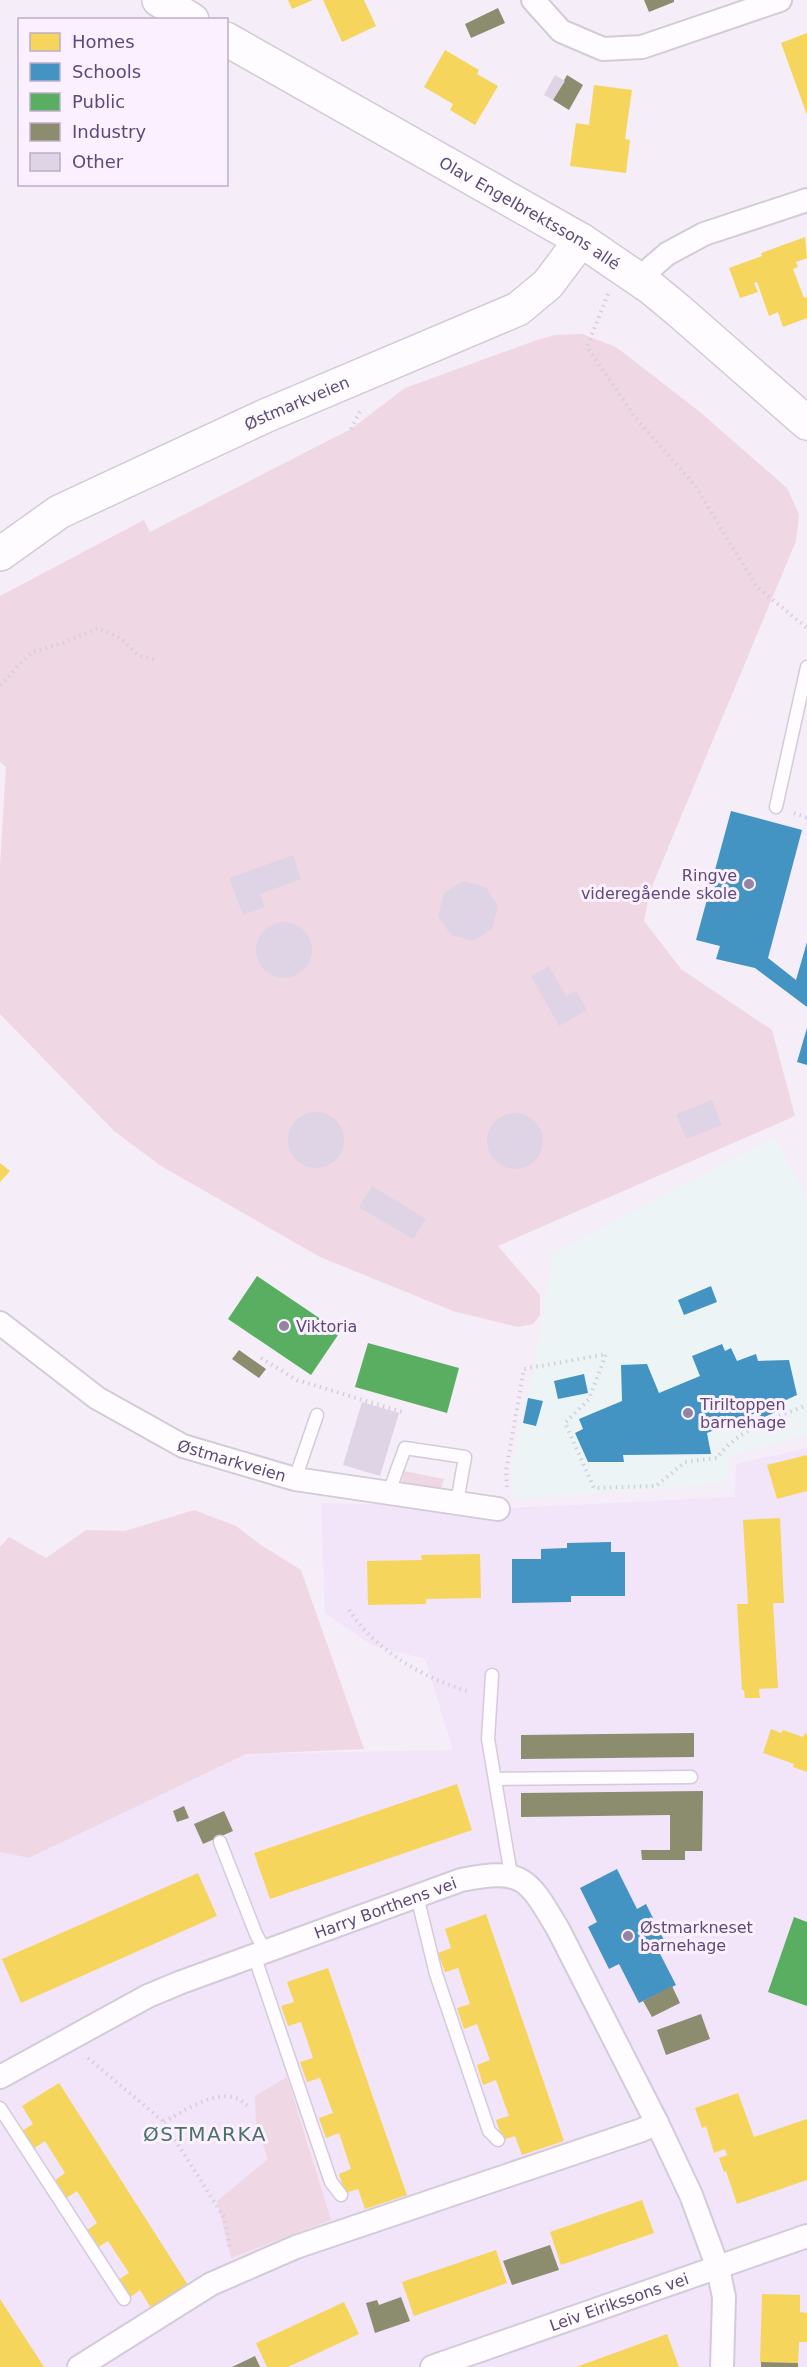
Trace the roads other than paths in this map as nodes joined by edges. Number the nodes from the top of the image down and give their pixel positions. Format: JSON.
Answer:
{"nodes":[{"id":1,"x":533,"y":0,"type":"edge"},
{"id":2,"x":780,"y":0,"type":"edge"},
{"id":3,"x":228,"y":40,"type":"edge"},
{"id":4,"x":807,"y":200,"type":"edge"},
{"id":5,"x":581,"y":240,"type":"junction"},
{"id":6,"x":624,"y":285,"type":"junction"},
{"id":7,"x":807,"y":423,"type":"edge"},
{"id":8,"x":0,"y":554,"type":"edge"},
{"id":9,"x":807,"y":668,"type":"edge"},
{"id":10,"x":776,"y":807,"type":"dead end"},
{"id":11,"x":0,"y":1323,"type":"edge"},
{"id":12,"x":317,"y":1415,"type":"dead end"},
{"id":13,"x":295,"y":1479,"type":"junction"},
{"id":14,"x":388,"y":1492,"type":"junction"},
{"id":15,"x":457,"y":1502,"type":"junction"},
{"id":16,"x":503,"y":1503,"type":"road end"},
{"id":17,"x":492,"y":1675,"type":"dead end"},
{"id":18,"x":691,"y":1777,"type":"dead end"},
{"id":19,"x":495,"y":1779,"type":"junction"},
{"id":20,"x":220,"y":1842,"type":"dead end"},
{"id":21,"x":511,"y":1875,"type":"junction"},
{"id":22,"x":417,"y":1896,"type":"junction"},
{"id":23,"x":260,"y":1953,"type":"junction"},
{"id":24,"x":0,"y":2077,"type":"edge"},
{"id":25,"x":0,"y":2108,"type":"edge"},
{"id":26,"x":657,"y":2123,"type":"junction"},
{"id":27,"x":498,"y":2140,"type":"dead end"},
{"id":28,"x":341,"y":2195,"type":"dead end"},
{"id":29,"x":807,"y":2236,"type":"edge"},
{"id":30,"x":718,"y":2268,"type":"junction"},
{"id":31,"x":124,"y":2299,"type":"dead end"},
{"id":32,"x":78,"y":2367,"type":"edge"},
{"id":33,"x":432,"y":2367,"type":"edge"},
{"id":34,"x":723,"y":2367,"type":"edge"}],
"edges":[{"from":1,"to":2,"type":"street"},
{"from":3,"to":5,"type":"street","name":"Olav Engelbrektssons allé"},
{"from":4,"to":6,"type":"street"},
{"from":5,"to":6,"type":"street","name":"Olav Engelbrektssons allé"},
{"from":5,"to":8,"type":"street","name":"Østmarkveien"},
{"from":6,"to":7,"type":"street","name":"Olav Engelbrektssons allé"},
{"from":9,"to":10,"type":"lane"},
{"from":11,"to":13,"type":"street","name":"Østmarkveien"},
{"from":12,"to":13,"type":"lane"},
{"from":13,"to":14,"type":"street","name":"Østmarkveien"},
{"from":14,"to":15,"type":"street","name":"Østmarkveien"},
{"from":14,"to":15,"type":"lane"},
{"from":15,"to":16,"type":"street","name":"Østmarkveien"},
{"from":17,"to":19,"type":"lane"},
{"from":18,"to":19,"type":"lane"},
{"from":19,"to":21,"type":"lane"},
{"from":20,"to":23,"type":"lane"},
{"from":21,"to":22,"type":"street","name":"Harry Borthens vei"},
{"from":21,"to":26,"type":"street"},
{"from":22,"to":23,"type":"street","name":"Harry Borthens vei"},
{"from":22,"to":27,"type":"lane"},
{"from":23,"to":24,"type":"street","name":"Harry Borthens vei"},
{"from":23,"to":28,"type":"lane"},
{"from":25,"to":31,"type":"lane"},
{"from":26,"to":30,"type":"street"},
{"from":26,"to":32,"type":"street"},
{"from":29,"to":30,"type":"street","name":"Leiv Eirikssons vei"},
{"from":30,"to":33,"type":"street","name":"Leiv Eirikssons vei"},
{"from":30,"to":34,"type":"street"}]}
